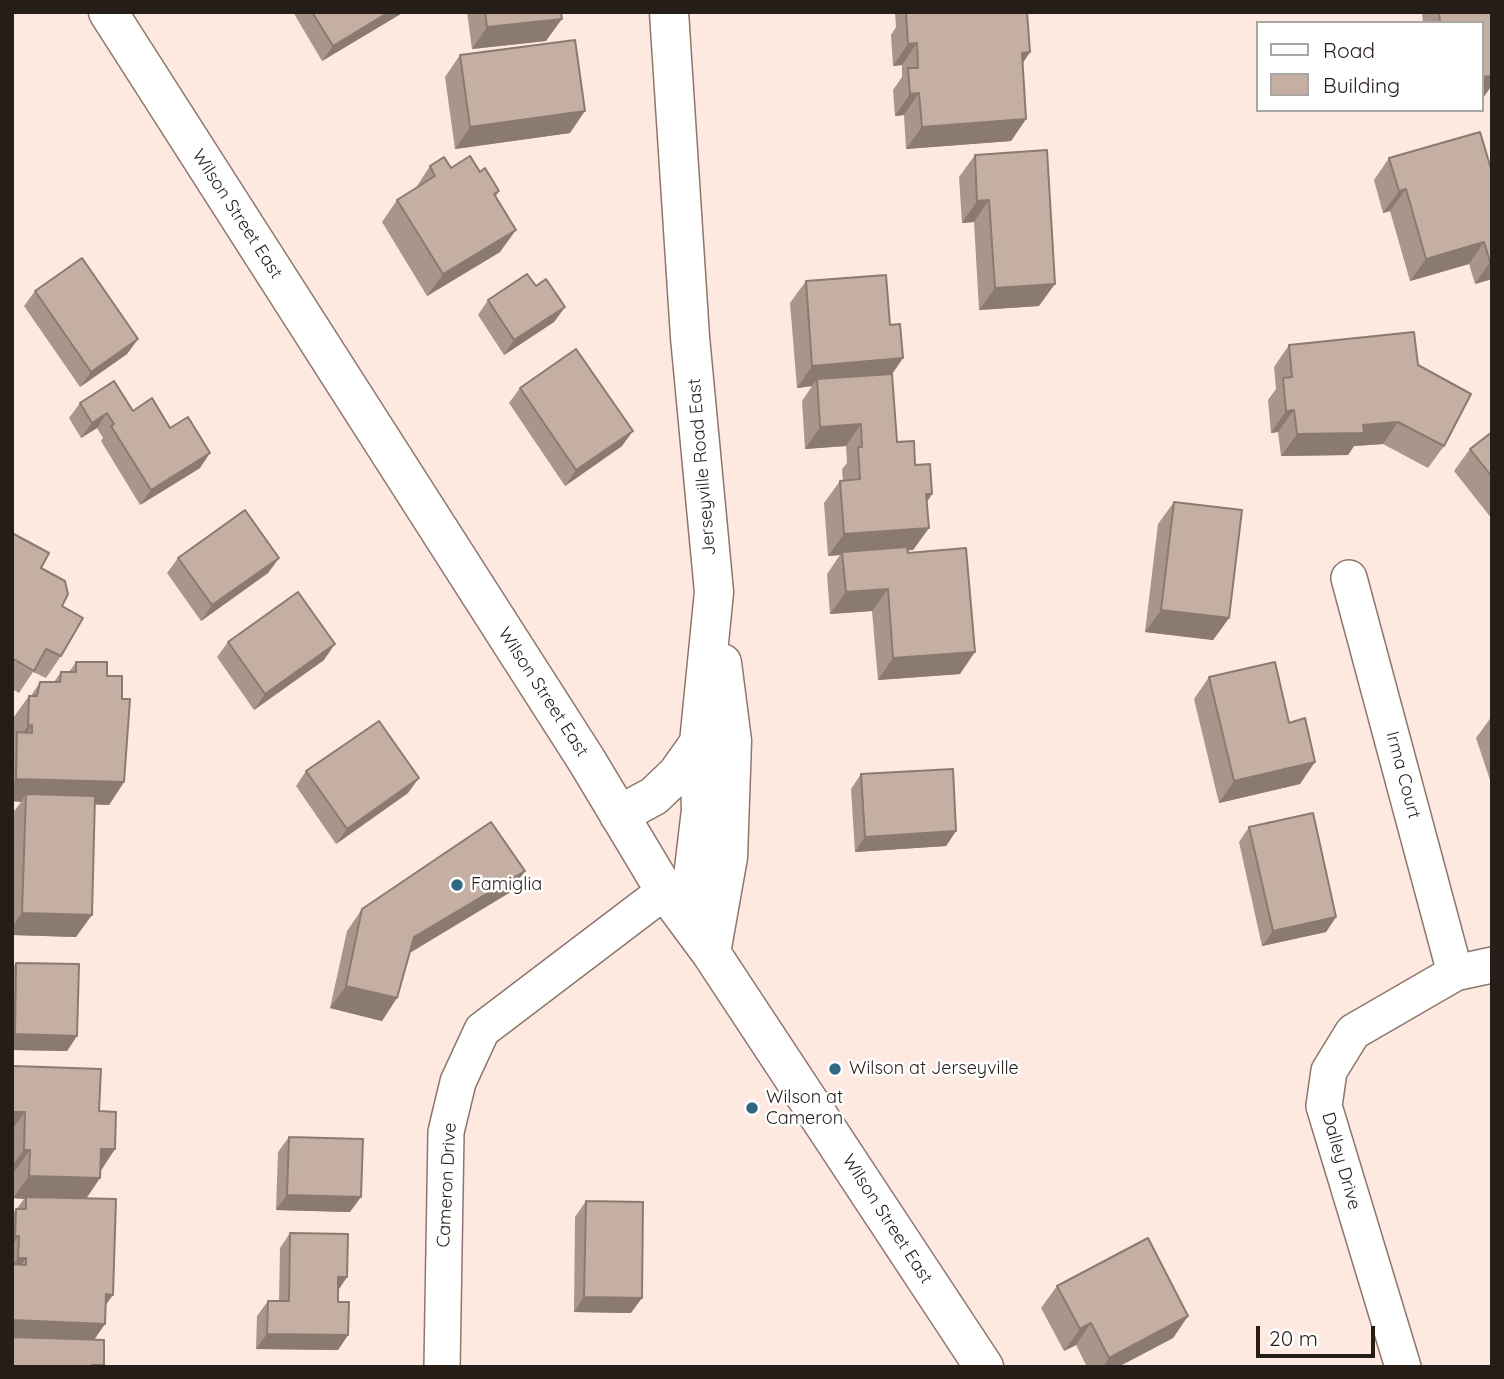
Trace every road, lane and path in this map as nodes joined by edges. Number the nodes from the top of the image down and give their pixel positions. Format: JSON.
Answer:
{"nodes":[{"id":1,"x":108,"y":12,"type":"edge"},
{"id":2,"x":669,"y":12,"type":"edge"},
{"id":3,"x":1349,"y":578,"type":"dead end"},
{"id":4,"x":714,"y":592,"type":"junction"},
{"id":5,"x":699,"y":743,"type":"junction"},
{"id":6,"x":619,"y":815,"type":"junction"},
{"id":7,"x":677,"y":906,"type":"junction"},
{"id":8,"x":711,"y":953,"type":"junction"},
{"id":9,"x":1492,"y":965,"type":"edge"},
{"id":10,"x":1455,"y":973,"type":"junction"},
{"id":11,"x":442,"y":1367,"type":"edge"},
{"id":12,"x":984,"y":1367,"type":"edge"},
{"id":13,"x":1403,"y":1367,"type":"edge"}],
"edges":[{"from":1,"to":6,"type":"main road","name":"Wilson Street East"},
{"from":2,"to":4,"type":"main road","name":"Jerseyville Road East"},
{"from":3,"to":10,"type":"street","name":"Irma Court"},
{"from":4,"to":5,"type":"main road","name":"Jerseyville Road East"},
{"from":4,"to":8,"type":"main road"},
{"from":5,"to":6,"type":"main road"},
{"from":5,"to":7,"type":"main road","name":"Jerseyville Road East"},
{"from":6,"to":7,"type":"main road","name":"Wilson Street East"},
{"from":7,"to":8,"type":"main road","name":"Wilson Street East"},
{"from":7,"to":11,"type":"street","name":"Cameron Drive"},
{"from":8,"to":12,"type":"main road","name":"Wilson Street East"},
{"from":9,"to":10,"type":"street","name":"Dalley Drive"},
{"from":10,"to":13,"type":"street","name":"Dalley Drive"}]}
